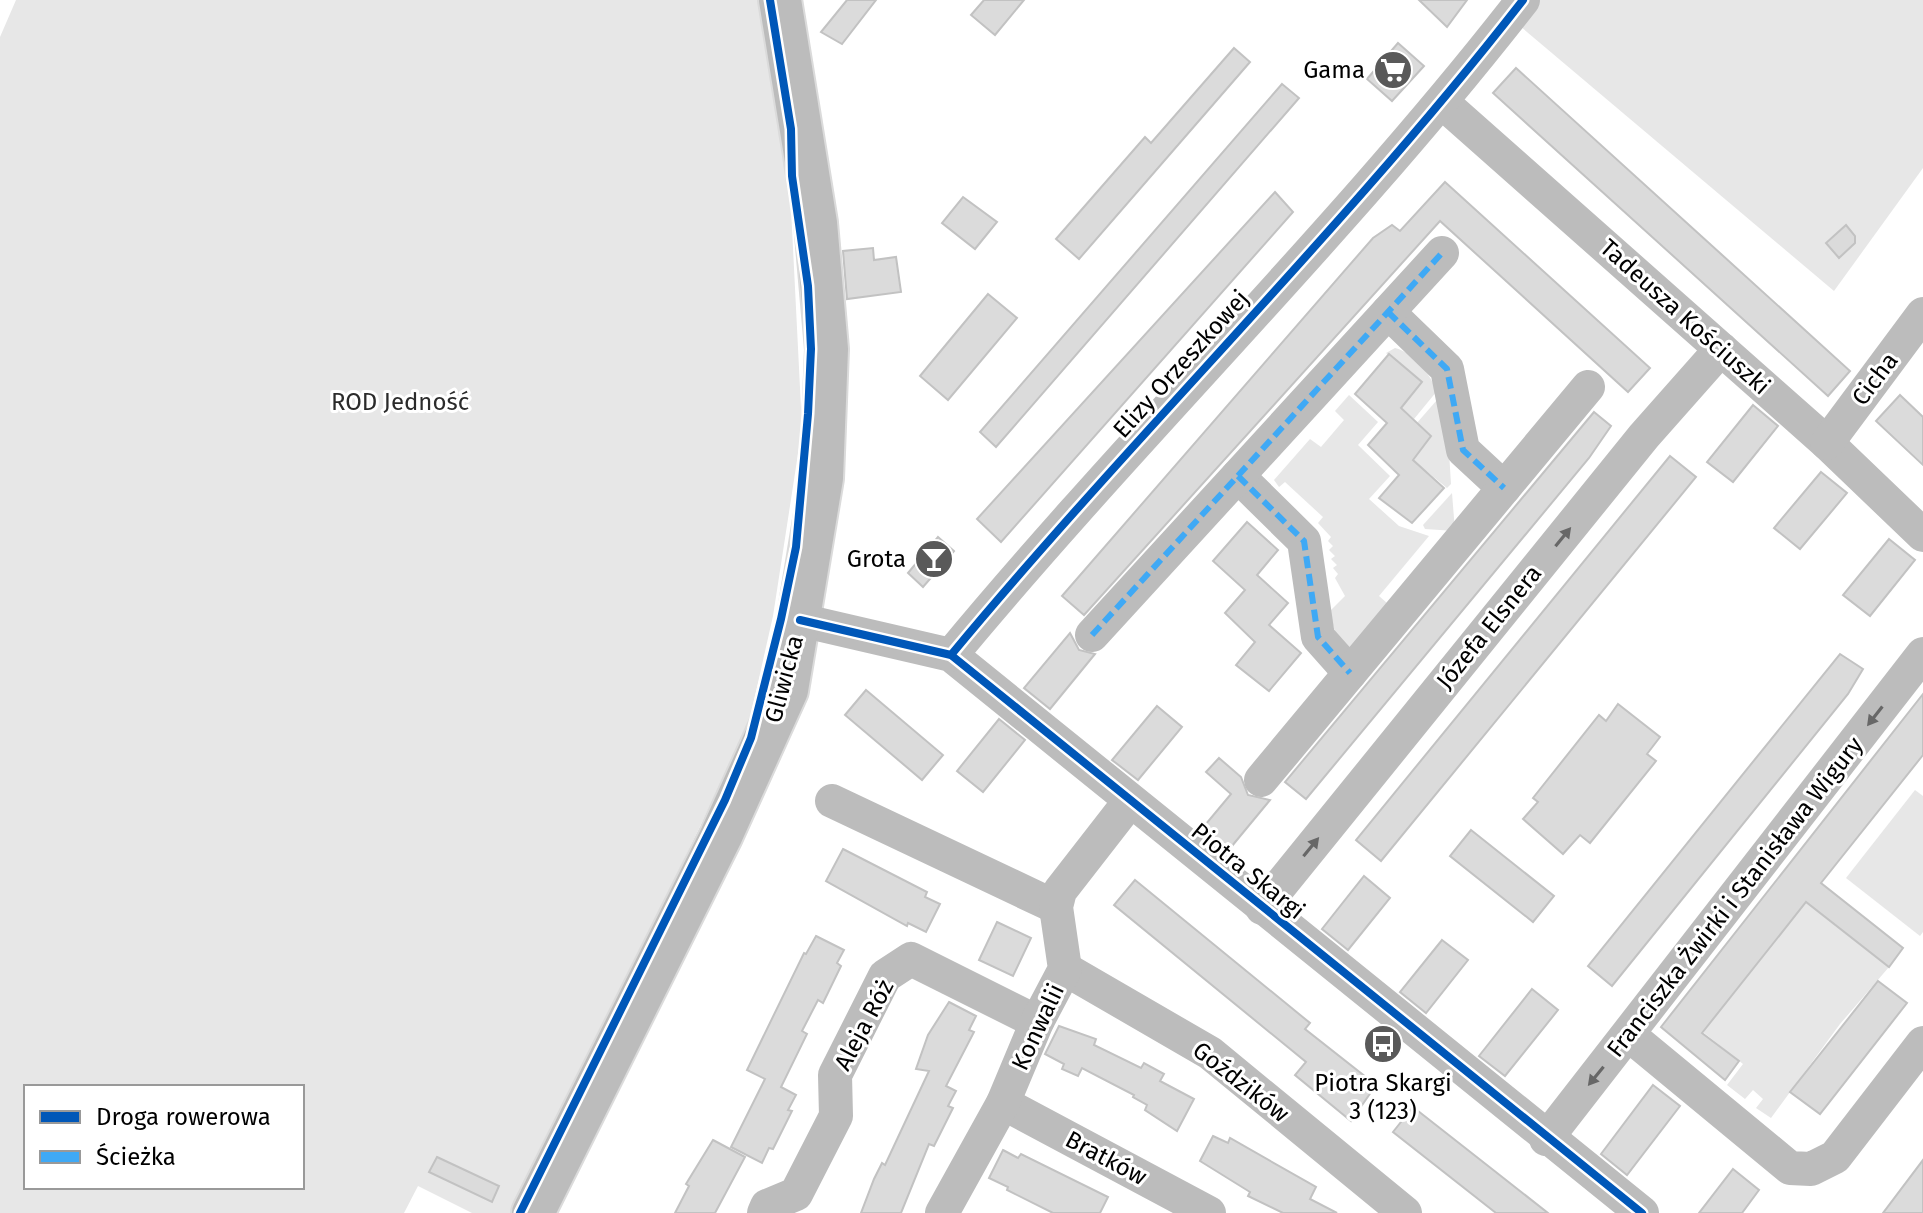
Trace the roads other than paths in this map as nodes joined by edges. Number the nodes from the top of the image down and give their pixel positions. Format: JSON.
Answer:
{"nodes":[{"id":1,"x":780,"y":0,"type":"edge"},
{"id":2,"x":1523,"y":0,"type":"edge"},
{"id":3,"x":1443,"y":103,"type":"junction"},
{"id":4,"x":1442,"y":253,"type":"dead end"},
{"id":5,"x":1388,"y":312,"type":"junction"},
{"id":6,"x":1923,"y":314,"type":"edge"},
{"id":7,"x":1721,"y":349,"type":"junction"},
{"id":8,"x":1588,"y":387,"type":"dead end"},
{"id":9,"x":1827,"y":443,"type":"junction"},
{"id":10,"x":1238,"y":476,"type":"junction"},
{"id":11,"x":1504,"y":488,"type":"junction"},
{"id":12,"x":1923,"y":535,"type":"edge"},
{"id":13,"x":800,"y":620,"type":"junction"},
{"id":14,"x":1092,"y":635,"type":"dead end"},
{"id":15,"x":1923,"y":654,"type":"edge"},
{"id":16,"x":951,"y":655,"type":"junction"},
{"id":17,"x":1350,"y":673,"type":"junction"},
{"id":18,"x":1261,"y":780,"type":"dead end"},
{"id":19,"x":832,"y":801,"type":"dead end"},
{"id":20,"x":1130,"y":801,"type":"junction"},
{"id":21,"x":1056,"y":907,"type":"junction"},
{"id":22,"x":1262,"y":908,"type":"junction"},
{"id":23,"x":1065,"y":969,"type":"junction"},
{"id":24,"x":1037,"y":1022,"type":"junction"},
{"id":25,"x":1629,"y":1035,"type":"junction"},
{"id":26,"x":1923,"y":1043,"type":"edge"},
{"id":27,"x":1003,"y":1103,"type":"junction"},
{"id":28,"x":1546,"y":1139,"type":"junction"},
{"id":29,"x":533,"y":1213,"type":"edge"},
{"id":30,"x":764,"y":1213,"type":"edge"},
{"id":31,"x":942,"y":1213,"type":"edge"},
{"id":32,"x":1209,"y":1213,"type":"edge"},
{"id":33,"x":1405,"y":1213,"type":"edge"},
{"id":34,"x":1642,"y":1213,"type":"edge"}],
"edges":[{"from":1,"to":13,"type":"main road","name":"Gliwicka"},
{"from":2,"to":3,"type":"street","name":"Elizy Orzeszkowej"},
{"from":3,"to":7,"type":"street","name":"Tadeusza Kościuszki"},
{"from":3,"to":16,"type":"street","name":"Elizy Orzeszkowej"},
{"from":4,"to":5,"type":"street"},
{"from":5,"to":10,"type":"street"},
{"from":5,"to":11,"type":"street"},
{"from":6,"to":9,"type":"street","name":"Cicha"},
{"from":7,"to":9,"type":"street","name":"Tadeusza Kościuszki"},
{"from":22,"to":7,"type":"street","name":"Józefa Elsnera","one_way":true},
{"from":8,"to":11,"type":"street"},
{"from":9,"to":12,"type":"street","name":"Tadeusza Kościuszki"},
{"from":10,"to":14,"type":"street"},
{"from":10,"to":17,"type":"street"},
{"from":11,"to":17,"type":"street"},
{"from":13,"to":16,"type":"street","name":"Piotra Skargi"},
{"from":13,"to":29,"type":"main road","name":"Gliwicka"},
{"from":15,"to":25,"type":"street","name":"Franciszka Żwirki i Stanisława Wigury","one_way":true},
{"from":16,"to":20,"type":"street","name":"Piotra Skargi"},
{"from":17,"to":18,"type":"street"},
{"from":19,"to":21,"type":"street"},
{"from":20,"to":21,"type":"street"},
{"from":20,"to":22,"type":"street","name":"Piotra Skargi"},
{"from":21,"to":23,"type":"street","name":"Konwalii"},
{"from":22,"to":28,"type":"street","name":"Piotra Skargi"},
{"from":23,"to":24,"type":"street","name":"Konwalii"},
{"from":23,"to":33,"type":"street","name":"Goździków"},
{"from":24,"to":27,"type":"street","name":"Konwalii"},
{"from":24,"to":30,"type":"street","name":"Aleja Róż"},
{"from":25,"to":26,"type":"street"},
{"from":25,"to":28,"type":"street","name":"Franciszka Żwirki i Stanisława Wigury","one_way":true},
{"from":27,"to":31,"type":"street","name":"Konwalii"},
{"from":27,"to":32,"type":"street","name":"Bratków"},
{"from":28,"to":34,"type":"street","name":"Piotra Skargi"}]}
